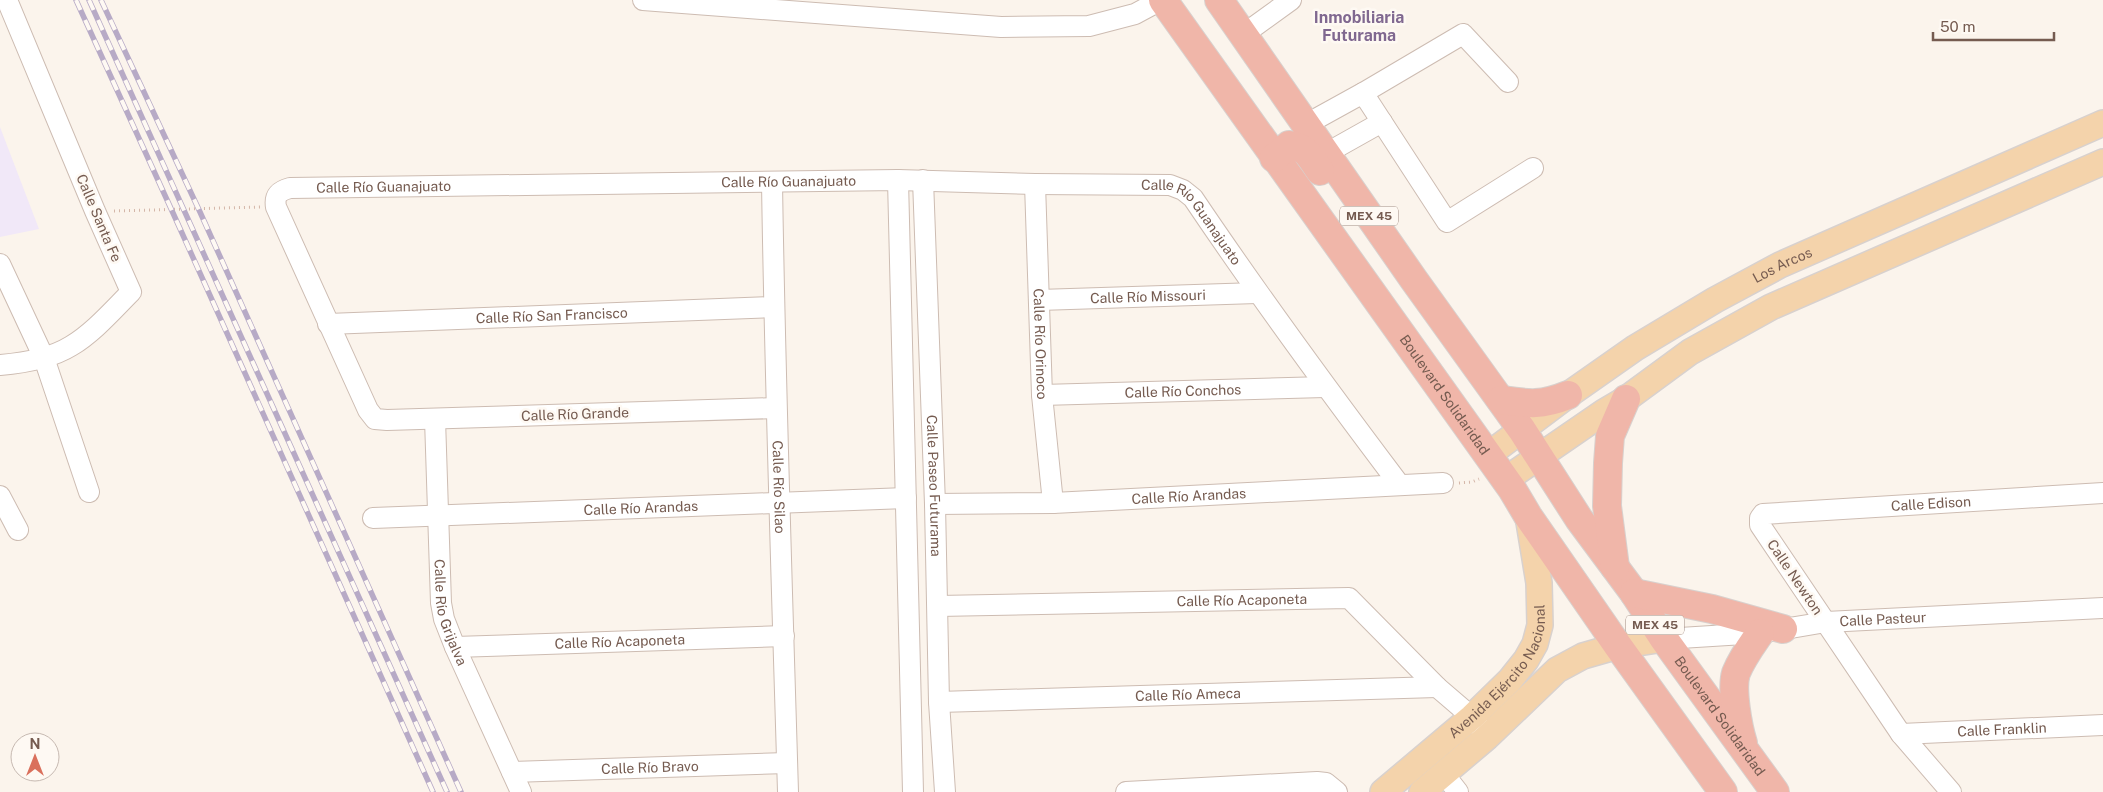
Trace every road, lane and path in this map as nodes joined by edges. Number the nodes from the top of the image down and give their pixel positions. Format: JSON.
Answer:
{"nodes":[{"id":1,"x":7,"y":0,"type":"edge"},
{"id":2,"x":643,"y":0,"type":"edge"},
{"id":3,"x":1162,"y":0,"type":"edge"},
{"id":4,"x":1220,"y":0,"type":"edge"},
{"id":5,"x":1291,"y":0,"type":"edge"},
{"id":6,"x":1244,"y":34,"type":"junction"},
{"id":7,"x":1508,"y":82,"type":"dead end"},
{"id":8,"x":1363,"y":93,"type":"junction"},
{"id":9,"x":1382,"y":122,"type":"junction"},
{"id":10,"x":2103,"y":123,"type":"edge"},
{"id":11,"x":1305,"y":125,"type":"junction"},
{"id":12,"x":1326,"y":154,"type":"junction"},
{"id":13,"x":1274,"y":158,"type":"junction"},
{"id":14,"x":2103,"y":162,"type":"edge"},
{"id":15,"x":1533,"y":168,"type":"dead end"},
{"id":16,"x":898,"y":180,"type":"junction"},
{"id":17,"x":923,"y":180,"type":"junction"},
{"id":18,"x":772,"y":182,"type":"junction"},
{"id":19,"x":1035,"y":184,"type":"junction"},
{"id":20,"x":276,"y":207,"type":"junction"},
{"id":21,"x":95,"y":211,"type":"junction"},
{"id":22,"x":0,"y":264,"type":"edge"},
{"id":23,"x":1414,"y":280,"type":"junction"},
{"id":24,"x":1257,"y":293,"type":"junction"},
{"id":25,"x":1039,"y":300,"type":"junction"},
{"id":26,"x":774,"y":307,"type":"junction"},
{"id":27,"x":328,"y":324,"type":"junction"},
{"id":28,"x":44,"y":358,"type":"junction"},
{"id":29,"x":0,"y":365,"type":"edge"},
{"id":30,"x":1325,"y":386,"type":"junction"},
{"id":31,"x":1042,"y":395,"type":"junction"},
{"id":32,"x":1568,"y":395,"type":"junction"},
{"id":33,"x":1626,"y":399,"type":"junction"},
{"id":34,"x":1501,"y":400,"type":"junction"},
{"id":35,"x":776,"y":408,"type":"junction"},
{"id":36,"x":435,"y":419,"type":"junction"},
{"id":37,"x":1522,"y":430,"type":"junction"},
{"id":38,"x":1540,"y":456,"type":"junction"},
{"id":39,"x":1497,"y":468,"type":"junction"},
{"id":40,"x":906,"y":473,"type":"junction"},
{"id":41,"x":933,"y":473,"type":"junction"},
{"id":42,"x":1443,"y":483,"type":"joint"},
{"id":43,"x":1399,"y":484,"type":"junction"},
{"id":44,"x":89,"y":492,"type":"dead end"},
{"id":45,"x":2103,"y":493,"type":"edge"},
{"id":46,"x":0,"y":496,"type":"edge"},
{"id":47,"x":906,"y":498,"type":"junction"},
{"id":48,"x":780,"y":501,"type":"junction"},
{"id":49,"x":1053,"y":503,"type":"junction"},
{"id":50,"x":935,"y":504,"type":"junction"},
{"id":51,"x":438,"y":515,"type":"junction"},
{"id":52,"x":1528,"y":516,"type":"junction"},
{"id":53,"x":373,"y":518,"type":"dead end"},
{"id":54,"x":1760,"y":518,"type":"joint"},
{"id":55,"x":18,"y":530,"type":"dead end"},
{"id":56,"x":908,"y":552,"type":"junction"},
{"id":57,"x":935,"y":552,"type":"junction"},
{"id":58,"x":1616,"y":571,"type":"junction"},
{"id":59,"x":1634,"y":593,"type":"junction"},
{"id":60,"x":938,"y":606,"type":"junction"},
{"id":61,"x":2103,"y":608,"type":"edge"},
{"id":62,"x":1826,"y":622,"type":"junction"},
{"id":63,"x":1771,"y":631,"type":"junction"},
{"id":64,"x":784,"y":636,"type":"junction"},
{"id":65,"x":1664,"y":639,"type":"junction"},
{"id":66,"x":1618,"y":646,"type":"junction"},
{"id":67,"x":455,"y":647,"type":"junction"},
{"id":68,"x":1437,"y":688,"type":"junction"},
{"id":69,"x":939,"y":702,"type":"junction"},
{"id":70,"x":2103,"y":725,"type":"edge"},
{"id":71,"x":1479,"y":727,"type":"junction"},
{"id":72,"x":1901,"y":734,"type":"junction"},
{"id":73,"x":912,"y":746,"type":"junction"},
{"id":74,"x":941,"y":747,"type":"junction"},
{"id":75,"x":1748,"y":756,"type":"junction"},
{"id":76,"x":787,"y":762,"type":"junction"},
{"id":77,"x":512,"y":772,"type":"junction"},
{"id":78,"x":1451,"y":783,"type":"edge"},
{"id":79,"x":521,"y":792,"type":"edge"},
{"id":80,"x":788,"y":792,"type":"edge"},
{"id":81,"x":913,"y":792,"type":"edge"},
{"id":82,"x":944,"y":792,"type":"edge"},
{"id":83,"x":1126,"y":792,"type":"edge"},
{"id":84,"x":1337,"y":792,"type":"edge"},
{"id":85,"x":1383,"y":792,"type":"edge"},
{"id":86,"x":1422,"y":792,"type":"edge"},
{"id":87,"x":1724,"y":792,"type":"edge"},
{"id":88,"x":1775,"y":792,"type":"edge"},
{"id":89,"x":1950,"y":792,"type":"edge"}],
"edges":[{"from":1,"to":21,"type":"street","name":"Calle Santa Fe"},
{"from":2,"to":3,"type":"street"},
{"from":3,"to":13,"type":"highway","name":"Boulevard Solidaridad","number":"MEX 45"},
{"from":4,"to":6,"type":"highway","name":"Boulevard Solidaridad","number":"MEX 45"},
{"from":5,"to":6,"type":"street"},
{"from":6,"to":11,"type":"highway","name":"Boulevard Solidaridad","number":"MEX 45"},
{"from":7,"to":8,"type":"street"},
{"from":8,"to":9,"type":"street"},
{"from":8,"to":11,"type":"street"},
{"from":9,"to":12,"type":"street"},
{"from":9,"to":15,"type":"street"},
{"from":10,"to":32,"type":"main road","name":"Los Arcos"},
{"from":11,"to":12,"type":"highway","name":"Boulevard Solidaridad","number":"MEX 45"},
{"from":12,"to":23,"type":"highway","name":"Boulevard Solidaridad","number":"MEX 45"},
{"from":13,"to":23,"type":"highway"},
{"from":13,"to":39,"type":"highway","name":"Boulevard Solidaridad","number":"MEX 45"},
{"from":14,"to":33,"type":"main road"},
{"from":16,"to":17,"type":"street","name":"Calle Río Guanajuato"},
{"from":16,"to":18,"type":"street","name":"Calle Río Guanajuato"},
{"from":16,"to":40,"type":"street","name":"Calle Paseo Futurama"},
{"from":17,"to":19,"type":"street","name":"Calle Río Guanajuato"},
{"from":17,"to":41,"type":"street","name":"Calle Paseo Futurama"},
{"from":18,"to":20,"type":"street","name":"Calle Río Guanajuato"},
{"from":18,"to":26,"type":"street","name":"Calle Río Silao"},
{"from":19,"to":24,"type":"street","name":"Calle Río Guanajuato"},
{"from":19,"to":25,"type":"street","name":"Calle Río Orinoco"},
{"from":20,"to":21,"type":"path"},
{"from":20,"to":27,"type":"street"},
{"from":21,"to":28,"type":"street","name":"Calle Santa Fe"},
{"from":22,"to":28,"type":"street"},
{"from":23,"to":34,"type":"highway","name":"Boulevard Solidaridad","number":"MEX 45"},
{"from":24,"to":25,"type":"street","name":"Calle Río Missouri"},
{"from":24,"to":30,"type":"street","name":"Calle Río Guanajuato"},
{"from":25,"to":31,"type":"street","name":"Calle Río Orinoco"},
{"from":26,"to":27,"type":"street","name":"Calle Río San Francisco"},
{"from":26,"to":35,"type":"street","name":"Calle Río Silao"},
{"from":27,"to":36,"type":"street","name":"Calle Río Grande"},
{"from":28,"to":29,"type":"street","name":"Calle Santa Fe"},
{"from":28,"to":44,"type":"street"},
{"from":30,"to":31,"type":"street","name":"Calle Río Conchos"},
{"from":30,"to":43,"type":"street","name":"Calle Río Guanajuato"},
{"from":31,"to":49,"type":"street","name":"Calle Río Orinoco"},
{"from":32,"to":34,"type":"highway"},
{"from":32,"to":37,"type":"main road","name":"Los Arcos"},
{"from":33,"to":38,"type":"main road"},
{"from":33,"to":58,"type":"highway"},
{"from":34,"to":37,"type":"highway","name":"Boulevard Solidaridad","number":"MEX 45"},
{"from":35,"to":36,"type":"street","name":"Calle Río Grande"},
{"from":35,"to":48,"type":"street","name":"Calle Río Silao"},
{"from":36,"to":51,"type":"street","name":"Calle Río Grijalva"},
{"from":37,"to":38,"type":"highway","name":"Boulevard Solidaridad","number":"MEX 45"},
{"from":37,"to":39,"type":"main road","name":"Los Arcos"},
{"from":38,"to":39,"type":"main road"},
{"from":38,"to":58,"type":"highway","name":"Boulevard Solidaridad","number":"MEX 45"},
{"from":39,"to":42,"type":"path"},
{"from":39,"to":52,"type":"highway","name":"Boulevard Solidaridad","number":"MEX 45"},
{"from":40,"to":41,"type":"street"},
{"from":40,"to":47,"type":"street","name":"Calle Paseo Futurama"},
{"from":41,"to":50,"type":"street","name":"Calle Paseo Futurama"},
{"from":42,"to":43,"type":"street","name":"Calle Río Arandas"},
{"from":43,"to":49,"type":"street","name":"Calle Río Arandas"},
{"from":45,"to":54,"type":"street","name":"Calle Edison"},
{"from":46,"to":55,"type":"street"},
{"from":47,"to":48,"type":"street","name":"Calle Río Arandas"},
{"from":47,"to":56,"type":"street","name":"Calle Paseo Futurama"},
{"from":48,"to":51,"type":"street","name":"Calle Río Arandas"},
{"from":48,"to":64,"type":"street","name":"Calle Río Silao"},
{"from":49,"to":50,"type":"street","name":"Calle Río Arandas"},
{"from":50,"to":57,"type":"street","name":"Calle Paseo Futurama"},
{"from":51,"to":53,"type":"street","name":"Calle Río Arandas"},
{"from":51,"to":67,"type":"street","name":"Calle Río Grijalva"},
{"from":52,"to":66,"type":"highway","name":"Boulevard Solidaridad","number":"MEX 45"},
{"from":52,"to":71,"type":"main road","name":"Avenida Ejército Nacional"},
{"from":54,"to":62,"type":"street","name":"Calle Newton"},
{"from":56,"to":57,"type":"street"},
{"from":56,"to":73,"type":"street","name":"Calle Paseo Futurama"},
{"from":57,"to":60,"type":"street","name":"Calle Paseo Futurama"},
{"from":58,"to":59,"type":"highway","name":"Boulevard Solidaridad","number":"MEX 45"},
{"from":59,"to":63,"type":"highway"},
{"from":59,"to":65,"type":"highway","name":"Boulevard Solidaridad","number":"MEX 45"},
{"from":60,"to":68,"type":"street","name":"Calle Río Acaponeta"},
{"from":60,"to":69,"type":"street","name":"Calle Paseo Futurama"},
{"from":61,"to":62,"type":"street","name":"Calle Pasteur"},
{"from":62,"to":63,"type":"street","name":"Calle Pasteur"},
{"from":62,"to":72,"type":"street","name":"Calle Newton"},
{"from":63,"to":65,"type":"street","name":"Calle Pasteur"},
{"from":63,"to":75,"type":"highway"},
{"from":64,"to":67,"type":"street","name":"Calle Río Acaponeta"},
{"from":64,"to":76,"type":"street","name":"Calle Río Silao"},
{"from":65,"to":66,"type":"main road","name":"Avenida Ejército Nacional"},
{"from":65,"to":75,"type":"highway","name":"Boulevard Solidaridad","number":"MEX 45"},
{"from":66,"to":71,"type":"main road","name":"Avenida Ejército Nacional"},
{"from":66,"to":87,"type":"highway","name":"Boulevard Solidaridad","number":"MEX 45"},
{"from":67,"to":77,"type":"street","name":"Calle Río Grijalva"},
{"from":68,"to":69,"type":"street","name":"Calle Río Ameca"},
{"from":68,"to":71,"type":"street","name":"Calle Río Acaponeta"},
{"from":69,"to":74,"type":"street","name":"Calle Paseo Futurama"},
{"from":70,"to":72,"type":"street","name":"Calle Franklin"},
{"from":71,"to":78,"type":"main road","name":"Avenida Ejército Nacional"},
{"from":71,"to":85,"type":"main road","name":"Avenida Ejército Nacional"},
{"from":72,"to":89,"type":"street","name":"Calle Newton"},
{"from":73,"to":74,"type":"street"},
{"from":73,"to":81,"type":"street","name":"Calle Paseo Futurama"},
{"from":74,"to":82,"type":"street","name":"Calle Paseo Futurama"},
{"from":75,"to":88,"type":"highway","name":"Boulevard Solidaridad","number":"MEX 45"},
{"from":76,"to":77,"type":"street","name":"Calle Río Bravo"},
{"from":76,"to":80,"type":"street","name":"Calle Río Silao"},
{"from":77,"to":79,"type":"street","name":"Calle Río Grijalva"},
{"from":78,"to":86,"type":"main road","name":"Avenida Ejército Nacional"},
{"from":83,"to":84,"type":"street"}]}
